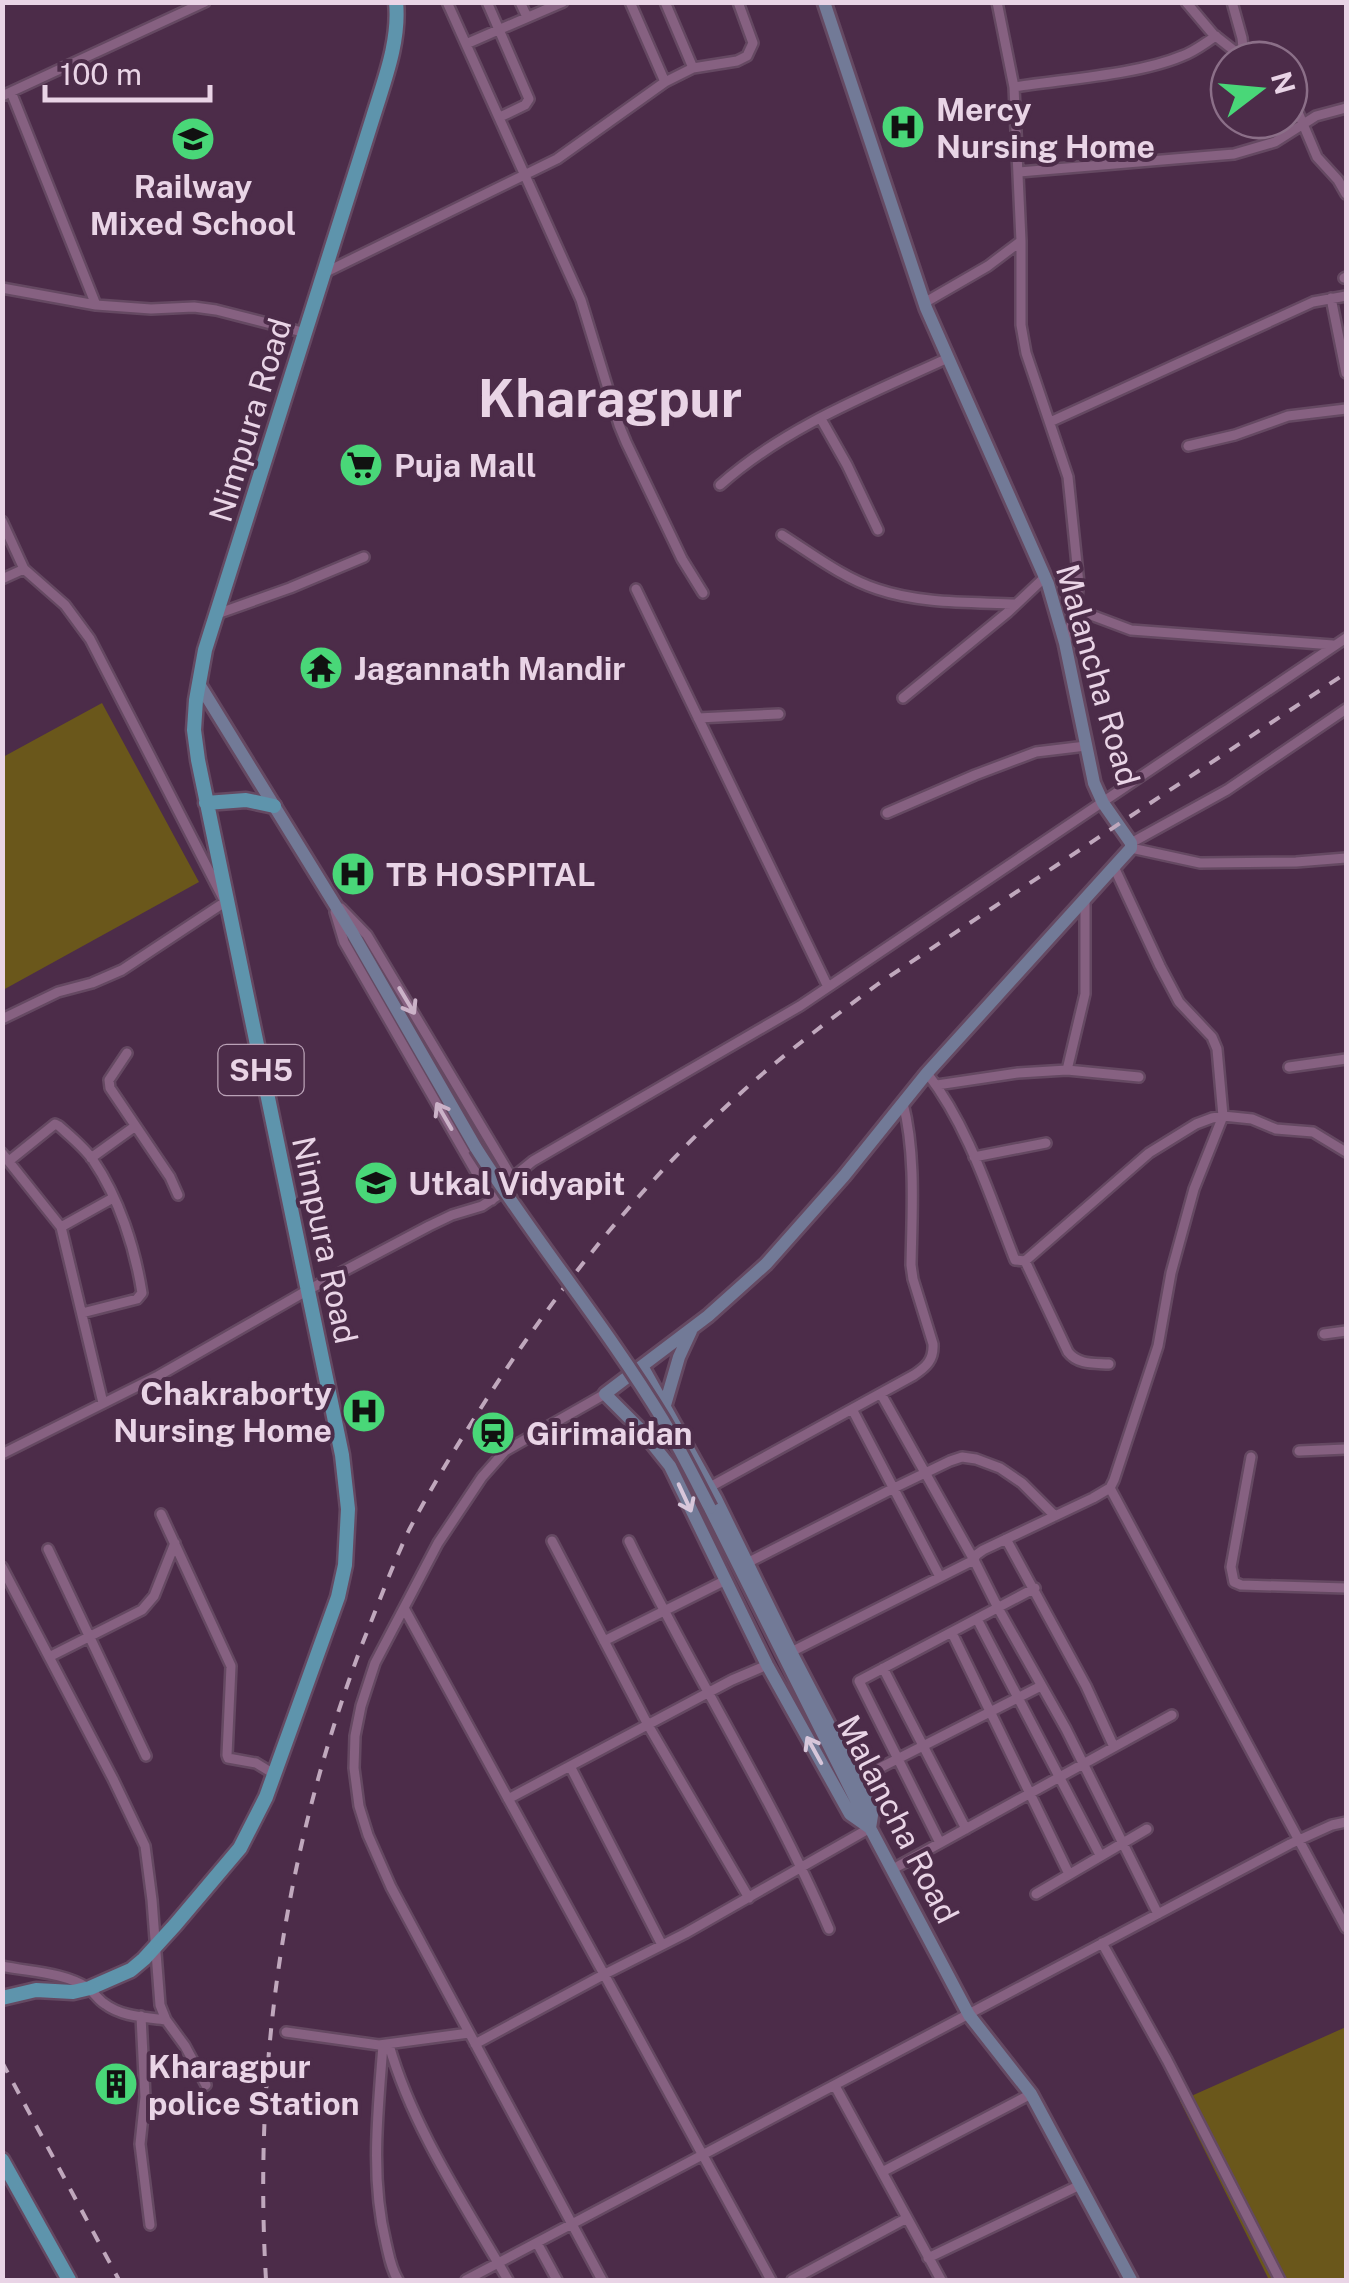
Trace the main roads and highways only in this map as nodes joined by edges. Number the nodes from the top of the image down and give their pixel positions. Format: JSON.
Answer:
{"nodes":[{"id":1,"x":396,"y":2,"type":"edge"},
{"id":2,"x":206,"y":802,"type":"junction"},
{"id":3,"x":274,"y":806,"type":"road end"},
{"id":4,"x":2,"y":1998,"type":"edge"},
{"id":5,"x":2,"y":2160,"type":"edge"},
{"id":6,"x":69,"y":2280,"type":"edge"}],
"edges":[{"from":1,"to":2,"type":"main road","name":"Nimpura Road","number":"SH5"},
{"from":2,"to":3,"type":"main road"},
{"from":2,"to":4,"type":"main road","name":"Nimpura Road","number":"SH5"},
{"from":5,"to":6,"type":"main road"}]}
